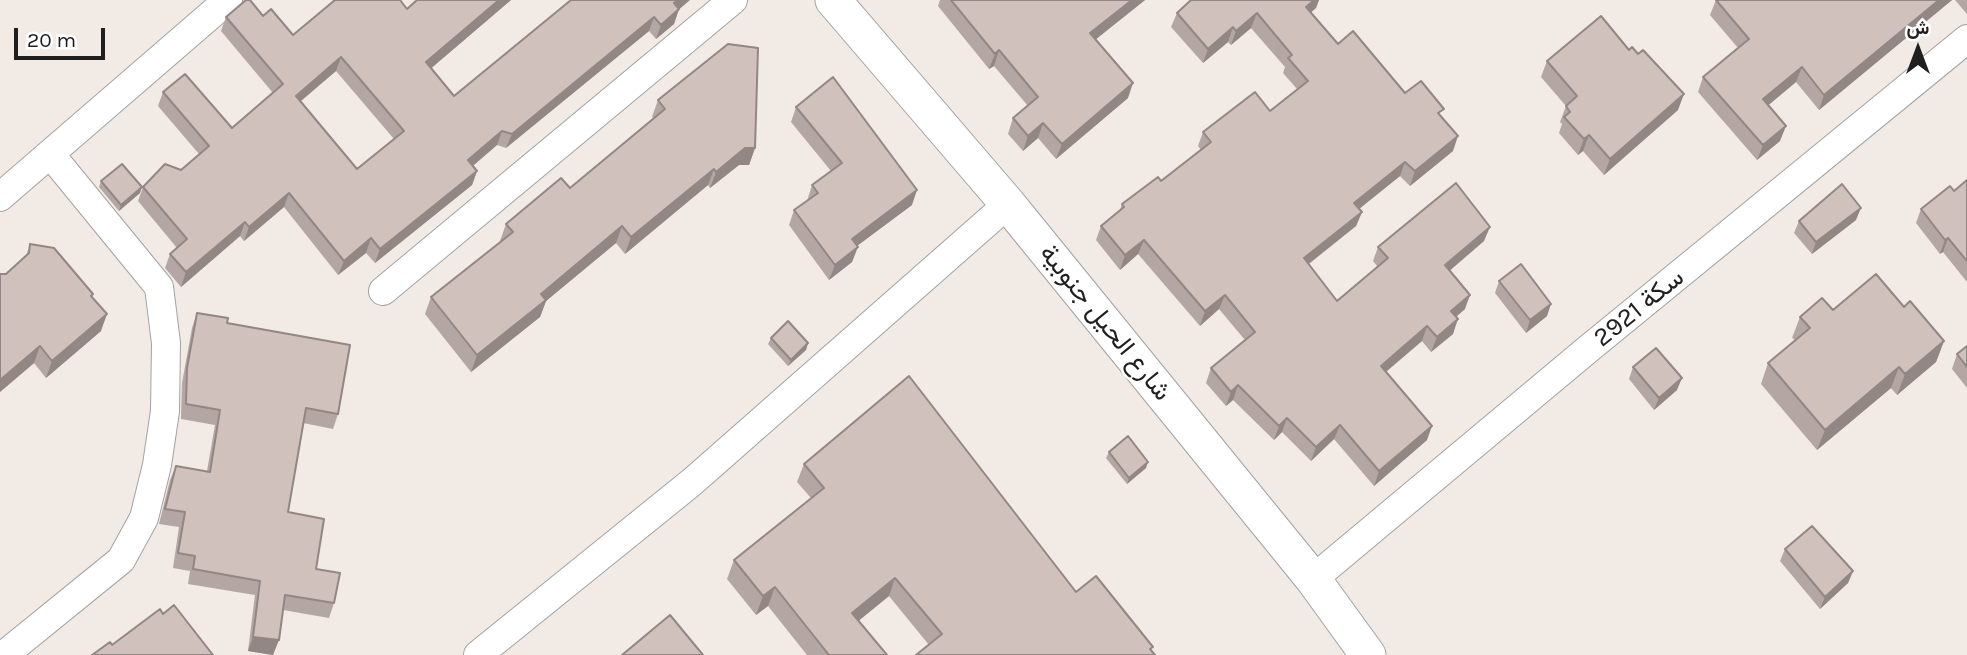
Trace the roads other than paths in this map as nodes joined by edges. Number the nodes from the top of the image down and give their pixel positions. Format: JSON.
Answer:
{"nodes":[{"id":1,"x":228,"y":0,"type":"edge"},
{"id":2,"x":733,"y":0,"type":"edge"},
{"id":3,"x":833,"y":0,"type":"edge"},
{"id":4,"x":1967,"y":39,"type":"edge"},
{"id":5,"x":51,"y":155,"type":"junction"},
{"id":6,"x":0,"y":197,"type":"edge"},
{"id":7,"x":1008,"y":204,"type":"junction"},
{"id":8,"x":383,"y":291,"type":"dead end"},
{"id":9,"x":1313,"y":579,"type":"junction"},
{"id":10,"x":481,"y":654,"type":"edge"},
{"id":11,"x":4,"y":655,"type":"edge"},
{"id":12,"x":1368,"y":655,"type":"edge"}],
"edges":[{"from":1,"to":5,"type":"street"},
{"from":2,"to":8,"type":"street"},
{"from":3,"to":7,"type":"street","name":"شارع الحيل جنوبية"},
{"from":4,"to":9,"type":"street","name":"سكة 2921"},
{"from":5,"to":6,"type":"street"},
{"from":5,"to":11,"type":"street"},
{"from":7,"to":9,"type":"street","name":"شارع الحيل جنوبية"},
{"from":7,"to":10,"type":"street"},
{"from":9,"to":12,"type":"street","name":"شارع الحيل جنوبية"}]}
